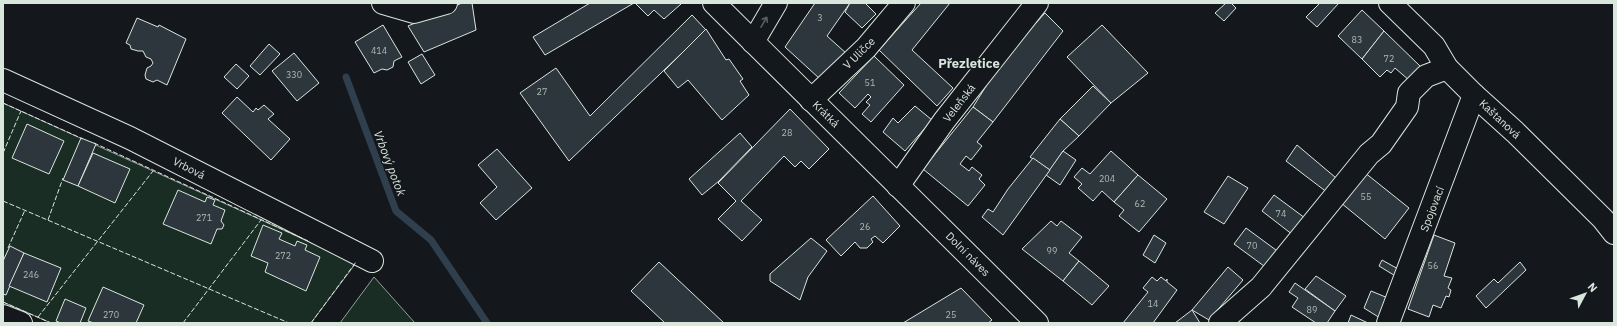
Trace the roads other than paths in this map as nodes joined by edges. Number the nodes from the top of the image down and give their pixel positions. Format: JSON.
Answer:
{"nodes":[{"id":1,"x":383,"y":3,"type":"edge"},
{"id":2,"x":446,"y":3,"type":"edge"},
{"id":3,"x":714,"y":3,"type":"edge"},
{"id":4,"x":776,"y":3,"type":"edge"},
{"id":5,"x":904,"y":3,"type":"edge"},
{"id":6,"x":1037,"y":3,"type":"edge"},
{"id":7,"x":1390,"y":3,"type":"edge"},
{"id":8,"x":753,"y":42,"type":"junction"},
{"id":9,"x":1447,"y":68,"type":"junction"},
{"id":10,"x":3,"y":80,"type":"edge"},
{"id":11,"x":1474,"y":95,"type":"junction"},
{"id":12,"x":811,"y":100,"type":"junction"},
{"id":13,"x":898,"y":186,"type":"junction"},
{"id":14,"x":1614,"y":233,"type":"edge"},
{"id":15,"x":372,"y":261,"type":"dead end"},
{"id":16,"x":3,"y":316,"type":"edge"},
{"id":17,"x":21,"y":323,"type":"edge"},
{"id":18,"x":1038,"y":323,"type":"edge"},
{"id":19,"x":1220,"y":323,"type":"edge"},
{"id":20,"x":1388,"y":323,"type":"edge"}],
"edges":[{"from":1,"to":2,"type":"street"},
{"from":3,"to":8,"type":"street","name":"Krátká"},
{"from":8,"to":4,"type":"street","one_way":true},
{"from":5,"to":12,"type":"street","name":"V Uličce"},
{"from":6,"to":13,"type":"street","name":"Veleňská"},
{"from":7,"to":9,"type":"street","name":"Kaštanová"},
{"from":8,"to":12,"type":"street","name":"Krátká"},
{"from":9,"to":11,"type":"street","name":"Kaštanová"},
{"from":9,"to":19,"type":"street"},
{"from":10,"to":15,"type":"street","name":"Vrbová"},
{"from":11,"to":14,"type":"street","name":"Kaštanová"},
{"from":11,"to":20,"type":"street","name":"Spojovací"},
{"from":12,"to":13,"type":"street","name":"Krátká"},
{"from":13,"to":18,"type":"street","name":"Dolní náves"},
{"from":16,"to":17,"type":"street"}]}
